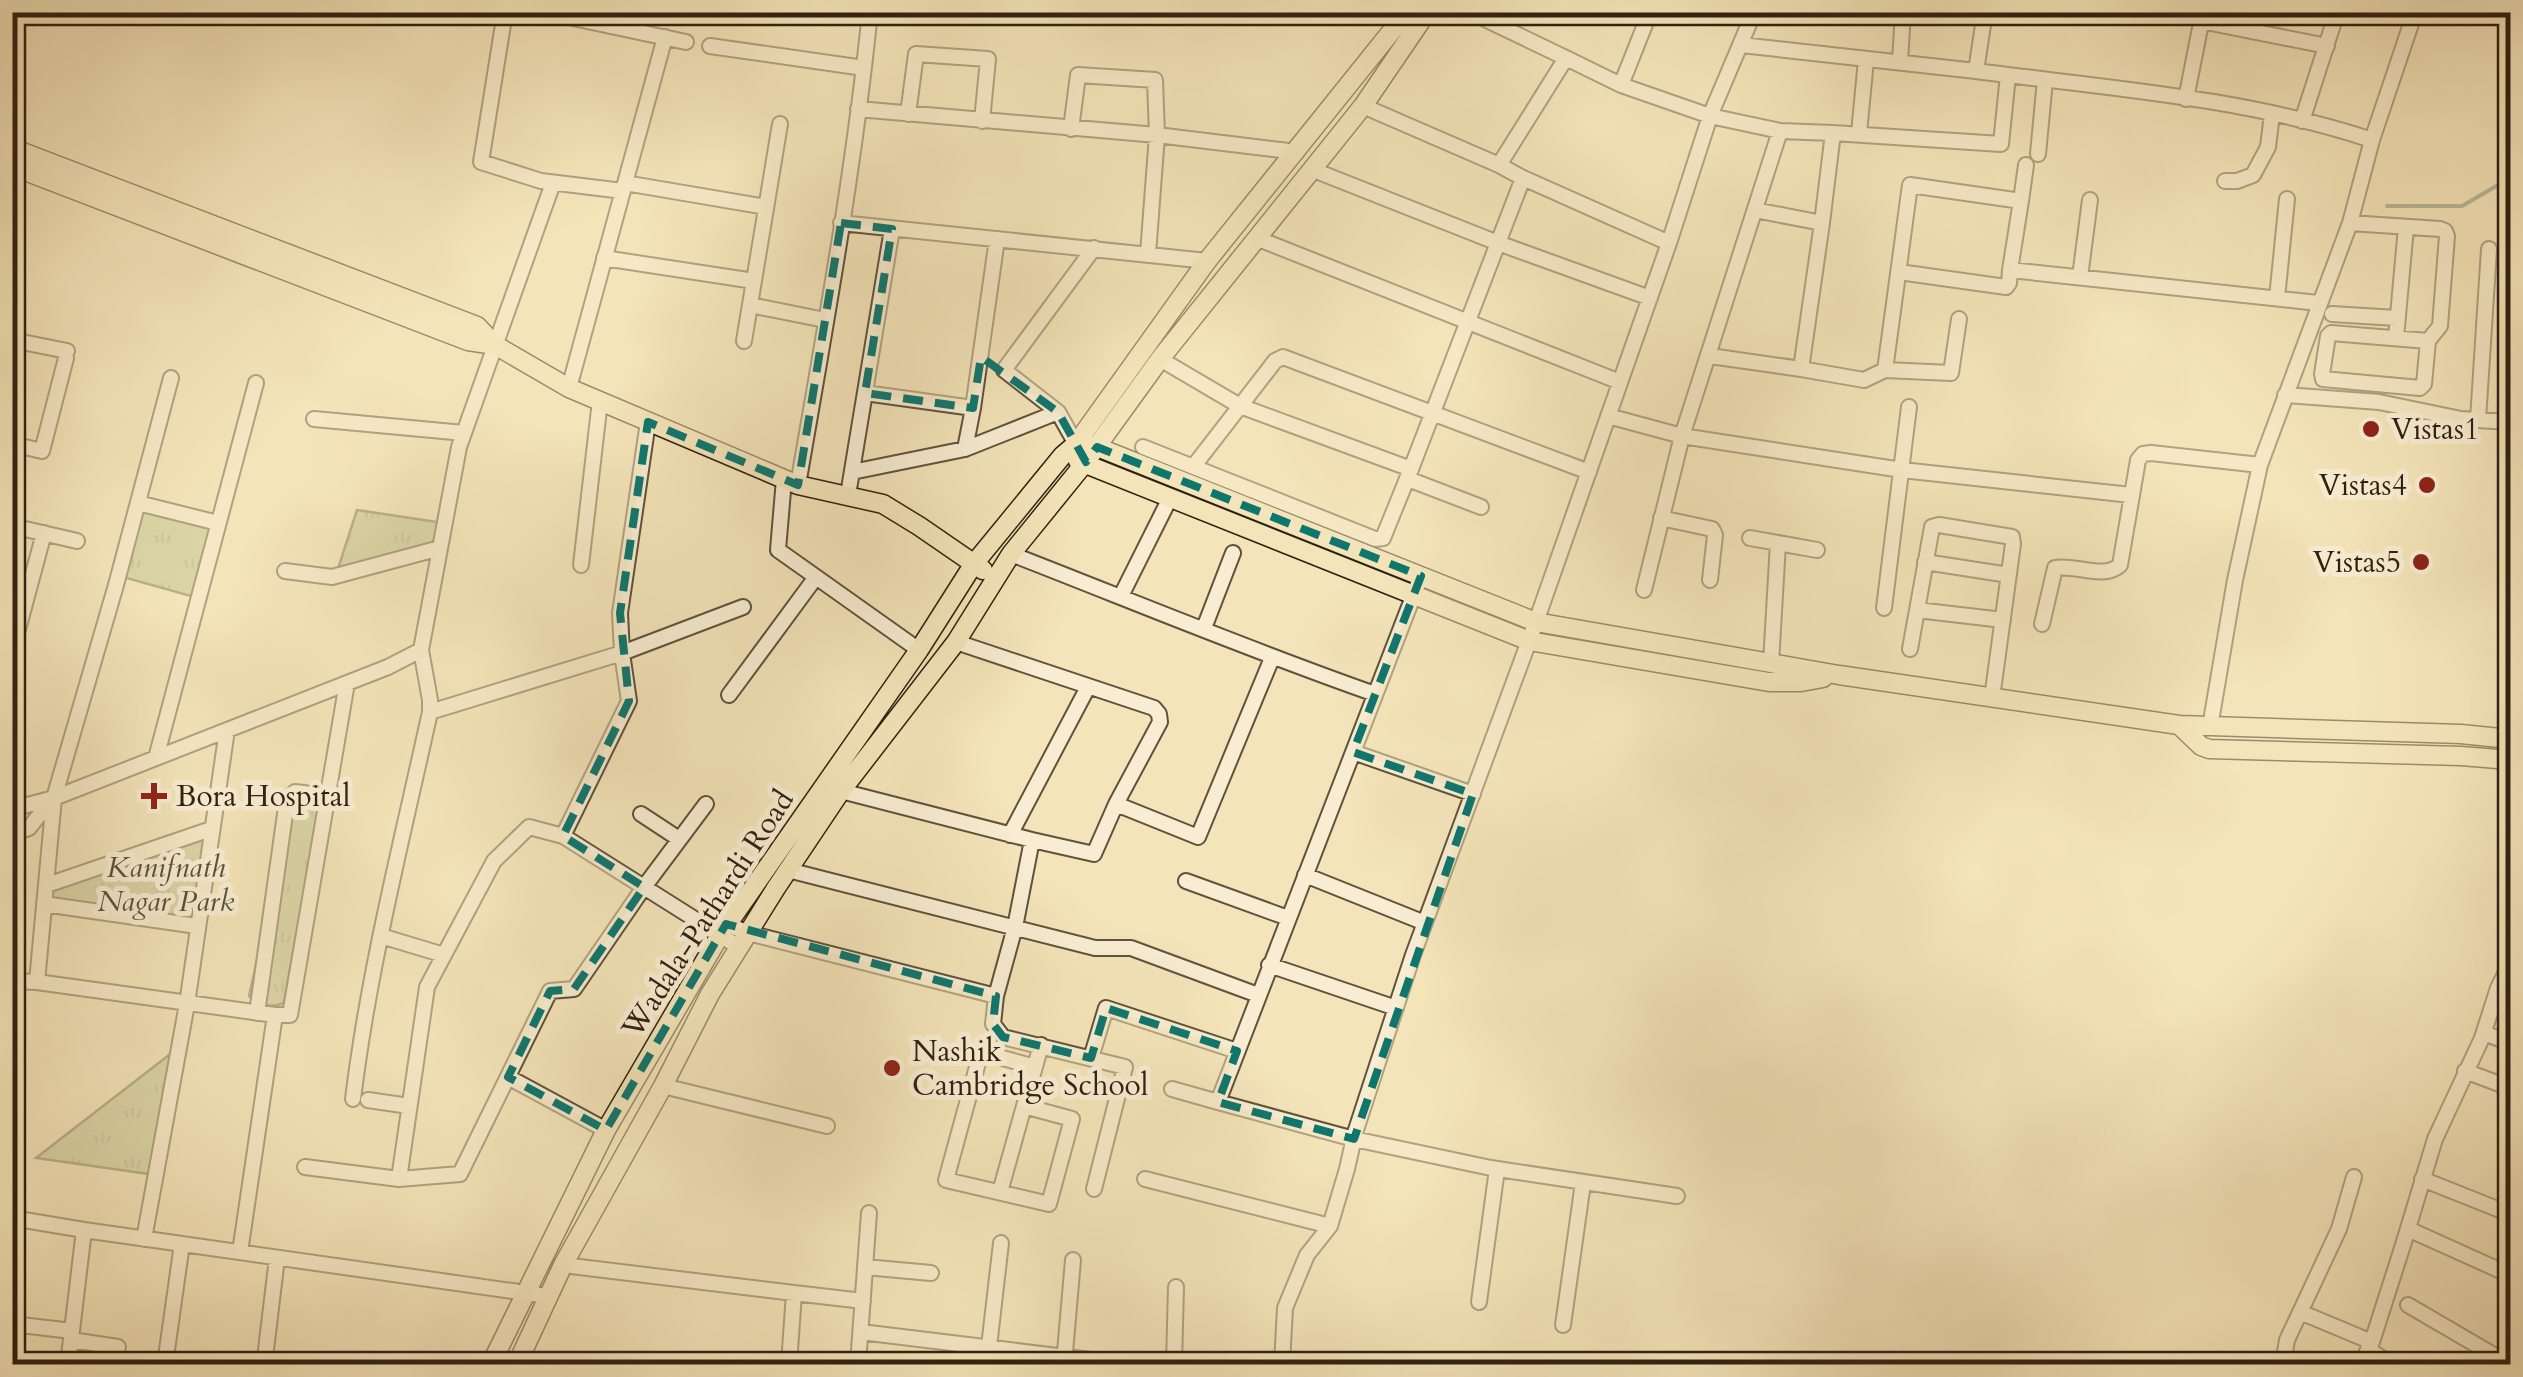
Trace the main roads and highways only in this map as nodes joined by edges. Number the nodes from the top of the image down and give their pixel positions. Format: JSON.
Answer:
{"nodes":[{"id":1,"x":1408,"y":12,"type":"edge"},
{"id":2,"x":1427,"y":12,"type":"edge"},
{"id":3,"x":12,"y":148,"type":"edge"},
{"id":4,"x":12,"y":166,"type":"edge"},
{"id":5,"x":495,"y":345,"type":"junction"},
{"id":6,"x":1097,"y":447,"type":"junction"},
{"id":7,"x":1069,"y":449,"type":"junction"},
{"id":8,"x":1084,"y":464,"type":"junction"},
{"id":9,"x":974,"y":564,"type":"junction"},
{"id":10,"x":996,"y":578,"type":"junction"},
{"id":11,"x":1839,"y":676,"type":"junction"},
{"id":12,"x":2179,"y":725,"type":"junction"},
{"id":13,"x":2510,"y":738,"type":"edge"},
{"id":14,"x":2510,"y":760,"type":"edge"},
{"id":15,"x":491,"y":1364,"type":"edge"},
{"id":16,"x":517,"y":1364,"type":"edge"}],
"edges":[{"from":1,"to":7,"type":"main road","name":"Wadala-Pathardi Road"},
{"from":2,"to":6,"type":"main road","name":"Wadala-Pathardi Road"},
{"from":3,"to":5,"type":"main road"},
{"from":4,"to":5,"type":"main road"},
{"from":5,"to":9,"type":"main road"},
{"from":6,"to":7,"type":"main road"},
{"from":6,"to":8,"type":"main road","name":"Wadala-Pathardi Road"},
{"from":6,"to":11,"type":"main road"},
{"from":7,"to":8,"type":"main road"},
{"from":7,"to":9,"type":"main road","name":"Wadala-Pathardi Road"},
{"from":8,"to":10,"type":"main road","name":"Wadala-Pathardi Road"},
{"from":8,"to":11,"type":"main road"},
{"from":9,"to":10,"type":"main road"},
{"from":9,"to":15,"type":"main road","name":"Wadala-Pathardi Road"},
{"from":10,"to":16,"type":"main road","name":"Wadala-Pathardi Road"},
{"from":11,"to":12,"type":"main road"},
{"from":12,"to":13,"type":"main road"},
{"from":12,"to":14,"type":"main road"}]}
